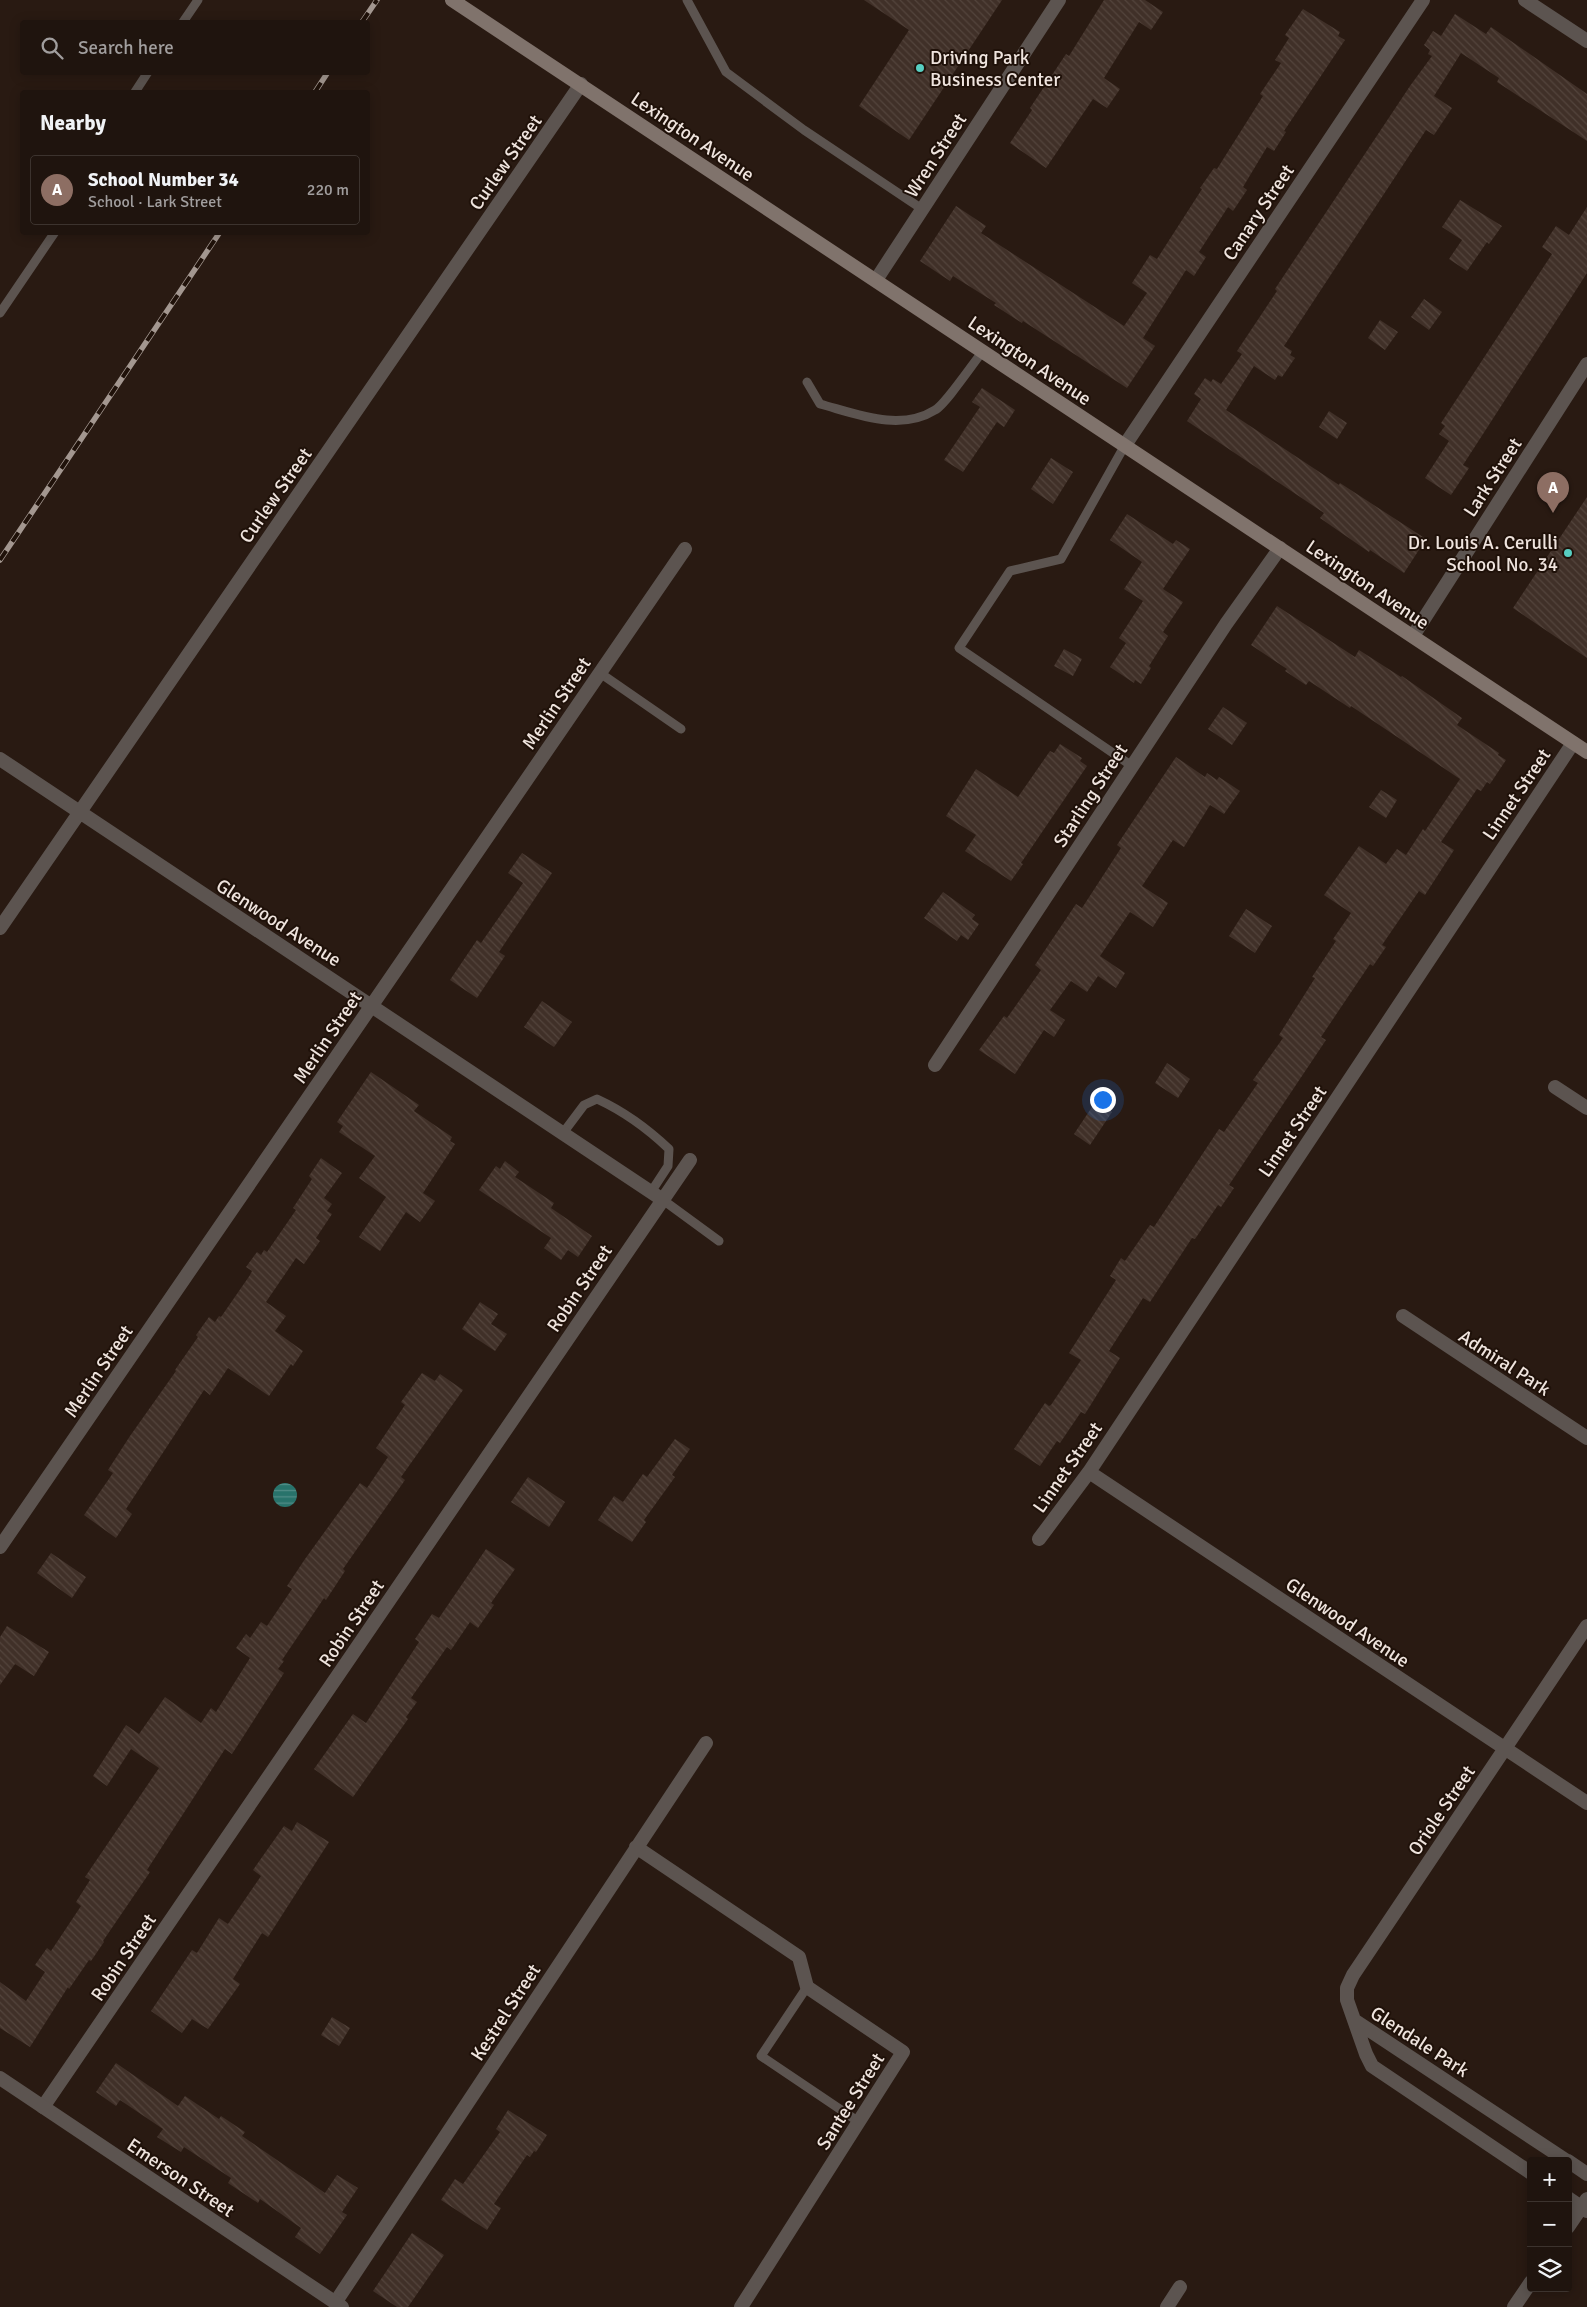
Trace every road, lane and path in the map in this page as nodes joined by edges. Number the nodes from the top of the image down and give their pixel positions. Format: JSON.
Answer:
{"nodes":[{"id":1,"x":198,"y":0,"type":"edge"},
{"id":2,"x":452,"y":0,"type":"edge"},
{"id":3,"x":687,"y":0,"type":"edge"},
{"id":4,"x":1059,"y":0,"type":"edge"},
{"id":5,"x":1422,"y":0,"type":"edge"},
{"id":6,"x":1525,"y":0,"type":"edge"},
{"id":7,"x":184,"y":20,"type":"edge"},
{"id":8,"x":1587,"y":41,"type":"edge"},
{"id":9,"x":146,"y":75,"type":"edge"},
{"id":10,"x":581,"y":84,"type":"junction"},
{"id":11,"x":136,"y":90,"type":"edge"},
{"id":12,"x":922,"y":209,"type":"junction"},
{"id":13,"x":53,"y":235,"type":"edge"},
{"id":14,"x":876,"y":280,"type":"junction"},
{"id":15,"x":0,"y":313,"type":"edge"},
{"id":16,"x":983,"y":351,"type":"junction"},
{"id":17,"x":1587,"y":364,"type":"edge"},
{"id":18,"x":807,"y":382,"type":"dead end"},
{"id":19,"x":1126,"y":445,"type":"junction"},
{"id":20,"x":1280,"y":548,"type":"junction"},
{"id":21,"x":685,"y":549,"type":"dead end"},
{"id":22,"x":1413,"y":636,"type":"junction"},
{"id":23,"x":600,"y":673,"type":"junction"},
{"id":24,"x":681,"y":729,"type":"dead end"},
{"id":25,"x":1573,"y":743,"type":"junction"},
{"id":26,"x":1587,"y":752,"type":"edge"},
{"id":27,"x":0,"y":759,"type":"edge"},
{"id":28,"x":1132,"y":766,"type":"junction"},
{"id":29,"x":79,"y":812,"type":"junction"},
{"id":30,"x":0,"y":928,"type":"edge"},
{"id":31,"x":372,"y":1005,"type":"junction"},
{"id":32,"x":935,"y":1065,"type":"dead end"},
{"id":33,"x":1555,"y":1087,"type":"dead end"},
{"id":34,"x":1587,"y":1108,"type":"edge"},
{"id":35,"x":563,"y":1133,"type":"junction"},
{"id":36,"x":690,"y":1160,"type":"dead end"},
{"id":37,"x":651,"y":1192,"type":"junction"},
{"id":38,"x":663,"y":1200,"type":"junction"},
{"id":39,"x":719,"y":1241,"type":"dead end"},
{"id":40,"x":1403,"y":1316,"type":"dead end"},
{"id":41,"x":1587,"y":1438,"type":"edge"},
{"id":42,"x":1089,"y":1472,"type":"junction"},
{"id":43,"x":1039,"y":1538,"type":"dead end"},
{"id":44,"x":0,"y":1547,"type":"edge"},
{"id":45,"x":1587,"y":1626,"type":"edge"},
{"id":46,"x":706,"y":1743,"type":"dead end"},
{"id":47,"x":1505,"y":1748,"type":"junction"},
{"id":48,"x":1587,"y":1803,"type":"edge"},
{"id":49,"x":636,"y":1847,"type":"junction"},
{"id":50,"x":807,"y":1987,"type":"junction"},
{"id":51,"x":1354,"y":2020,"type":"junction"},
{"id":52,"x":0,"y":2078,"type":"edge"},
{"id":53,"x":43,"y":2107,"type":"junction"},
{"id":54,"x":859,"y":2122,"type":"junction"},
{"id":55,"x":1562,"y":2157,"type":"edge"},
{"id":56,"x":1572,"y":2164,"type":"edge"},
{"id":57,"x":1527,"y":2170,"type":"edge"},
{"id":58,"x":1587,"y":2174,"type":"edge"},
{"id":59,"x":1572,"y":2200,"type":"edge"},
{"id":60,"x":1585,"y":2206,"type":"edge"},
{"id":61,"x":1572,"y":2222,"type":"edge"},
{"id":62,"x":1180,"y":2287,"type":"dead end"},
{"id":63,"x":1527,"y":2288,"type":"edge"},
{"id":64,"x":338,"y":2305,"type":"edge"},
{"id":65,"x":740,"y":2307,"type":"edge"},
{"id":66,"x":1167,"y":2307,"type":"edge"},
{"id":67,"x":1514,"y":2307,"type":"edge"}],
"edges":[{"from":1,"to":7,"type":"lane"},
{"from":2,"to":10,"type":"main road","name":"Lexington Avenue"},
{"from":3,"to":12,"type":"lane"},
{"from":4,"to":12,"type":"street","name":"Wren Street"},
{"from":5,"to":19,"type":"street","name":"Canary Street"},
{"from":6,"to":8,"type":"street"},
{"from":9,"to":11,"type":"lane"},
{"from":10,"to":14,"type":"main road","name":"Lexington Avenue"},
{"from":10,"to":29,"type":"street","name":"Curlew Street"},
{"from":12,"to":14,"type":"street","name":"Wren Street"},
{"from":13,"to":15,"type":"lane"},
{"from":14,"to":16,"type":"main road","name":"Lexington Avenue"},
{"from":16,"to":18,"type":"lane"},
{"from":16,"to":19,"type":"main road","name":"Lexington Avenue"},
{"from":17,"to":22,"type":"street","name":"Lark Street"},
{"from":19,"to":20,"type":"main road","name":"Lexington Avenue"},
{"from":19,"to":28,"type":"lane"},
{"from":20,"to":22,"type":"main road","name":"Lexington Avenue"},
{"from":20,"to":28,"type":"street","name":"Starling Street"},
{"from":21,"to":23,"type":"street","name":"Merlin Street"},
{"from":22,"to":25,"type":"main road","name":"Lexington Avenue"},
{"from":23,"to":24,"type":"lane"},
{"from":23,"to":31,"type":"street","name":"Merlin Street"},
{"from":25,"to":26,"type":"main road","name":"Lexington Avenue"},
{"from":25,"to":42,"type":"street","name":"Linnet Street"},
{"from":27,"to":29,"type":"street","name":"Glenwood Avenue"},
{"from":28,"to":32,"type":"street","name":"Starling Street"},
{"from":29,"to":30,"type":"street","name":"Curlew Street"},
{"from":29,"to":31,"type":"street","name":"Glenwood Avenue"},
{"from":31,"to":35,"type":"street","name":"Glenwood Avenue"},
{"from":31,"to":44,"type":"street","name":"Merlin Street"},
{"from":33,"to":34,"type":"street"},
{"from":35,"to":37,"type":"street","name":"Glenwood Avenue"},
{"from":35,"to":37,"type":"lane"},
{"from":36,"to":38,"type":"street","name":"Robin Street"},
{"from":37,"to":38,"type":"street","name":"Glenwood Avenue"},
{"from":38,"to":39,"type":"lane"},
{"from":38,"to":53,"type":"street","name":"Robin Street"},
{"from":40,"to":41,"type":"street","name":"Admiral Park"},
{"from":42,"to":43,"type":"street","name":"Linnet Street"},
{"from":42,"to":47,"type":"street","name":"Glenwood Avenue"},
{"from":45,"to":47,"type":"street","name":"Oriole Street"},
{"from":46,"to":49,"type":"street","name":"Kestrel Street"},
{"from":47,"to":48,"type":"street","name":"Glenwood Avenue"},
{"from":47,"to":51,"type":"street","name":"Oriole Street"},
{"from":49,"to":50,"type":"street"},
{"from":49,"to":64,"type":"street","name":"Kestrel Street"},
{"from":50,"to":54,"type":"street","name":"Santee Street"},
{"from":50,"to":54,"type":"lane"},
{"from":51,"to":55,"type":"street","name":"Glendale Park"},
{"from":51,"to":57,"type":"street","name":"Glendale Park"},
{"from":52,"to":53,"type":"street","name":"Emerson Street"},
{"from":53,"to":64,"type":"street","name":"Emerson Street"},
{"from":54,"to":65,"type":"street","name":"Santee Street"},
{"from":56,"to":58,"type":"street","name":"Glendale Park"},
{"from":59,"to":60,"type":"street"},
{"from":60,"to":61,"type":"street"},
{"from":62,"to":66,"type":"street"},
{"from":63,"to":67,"type":"street"}]}
